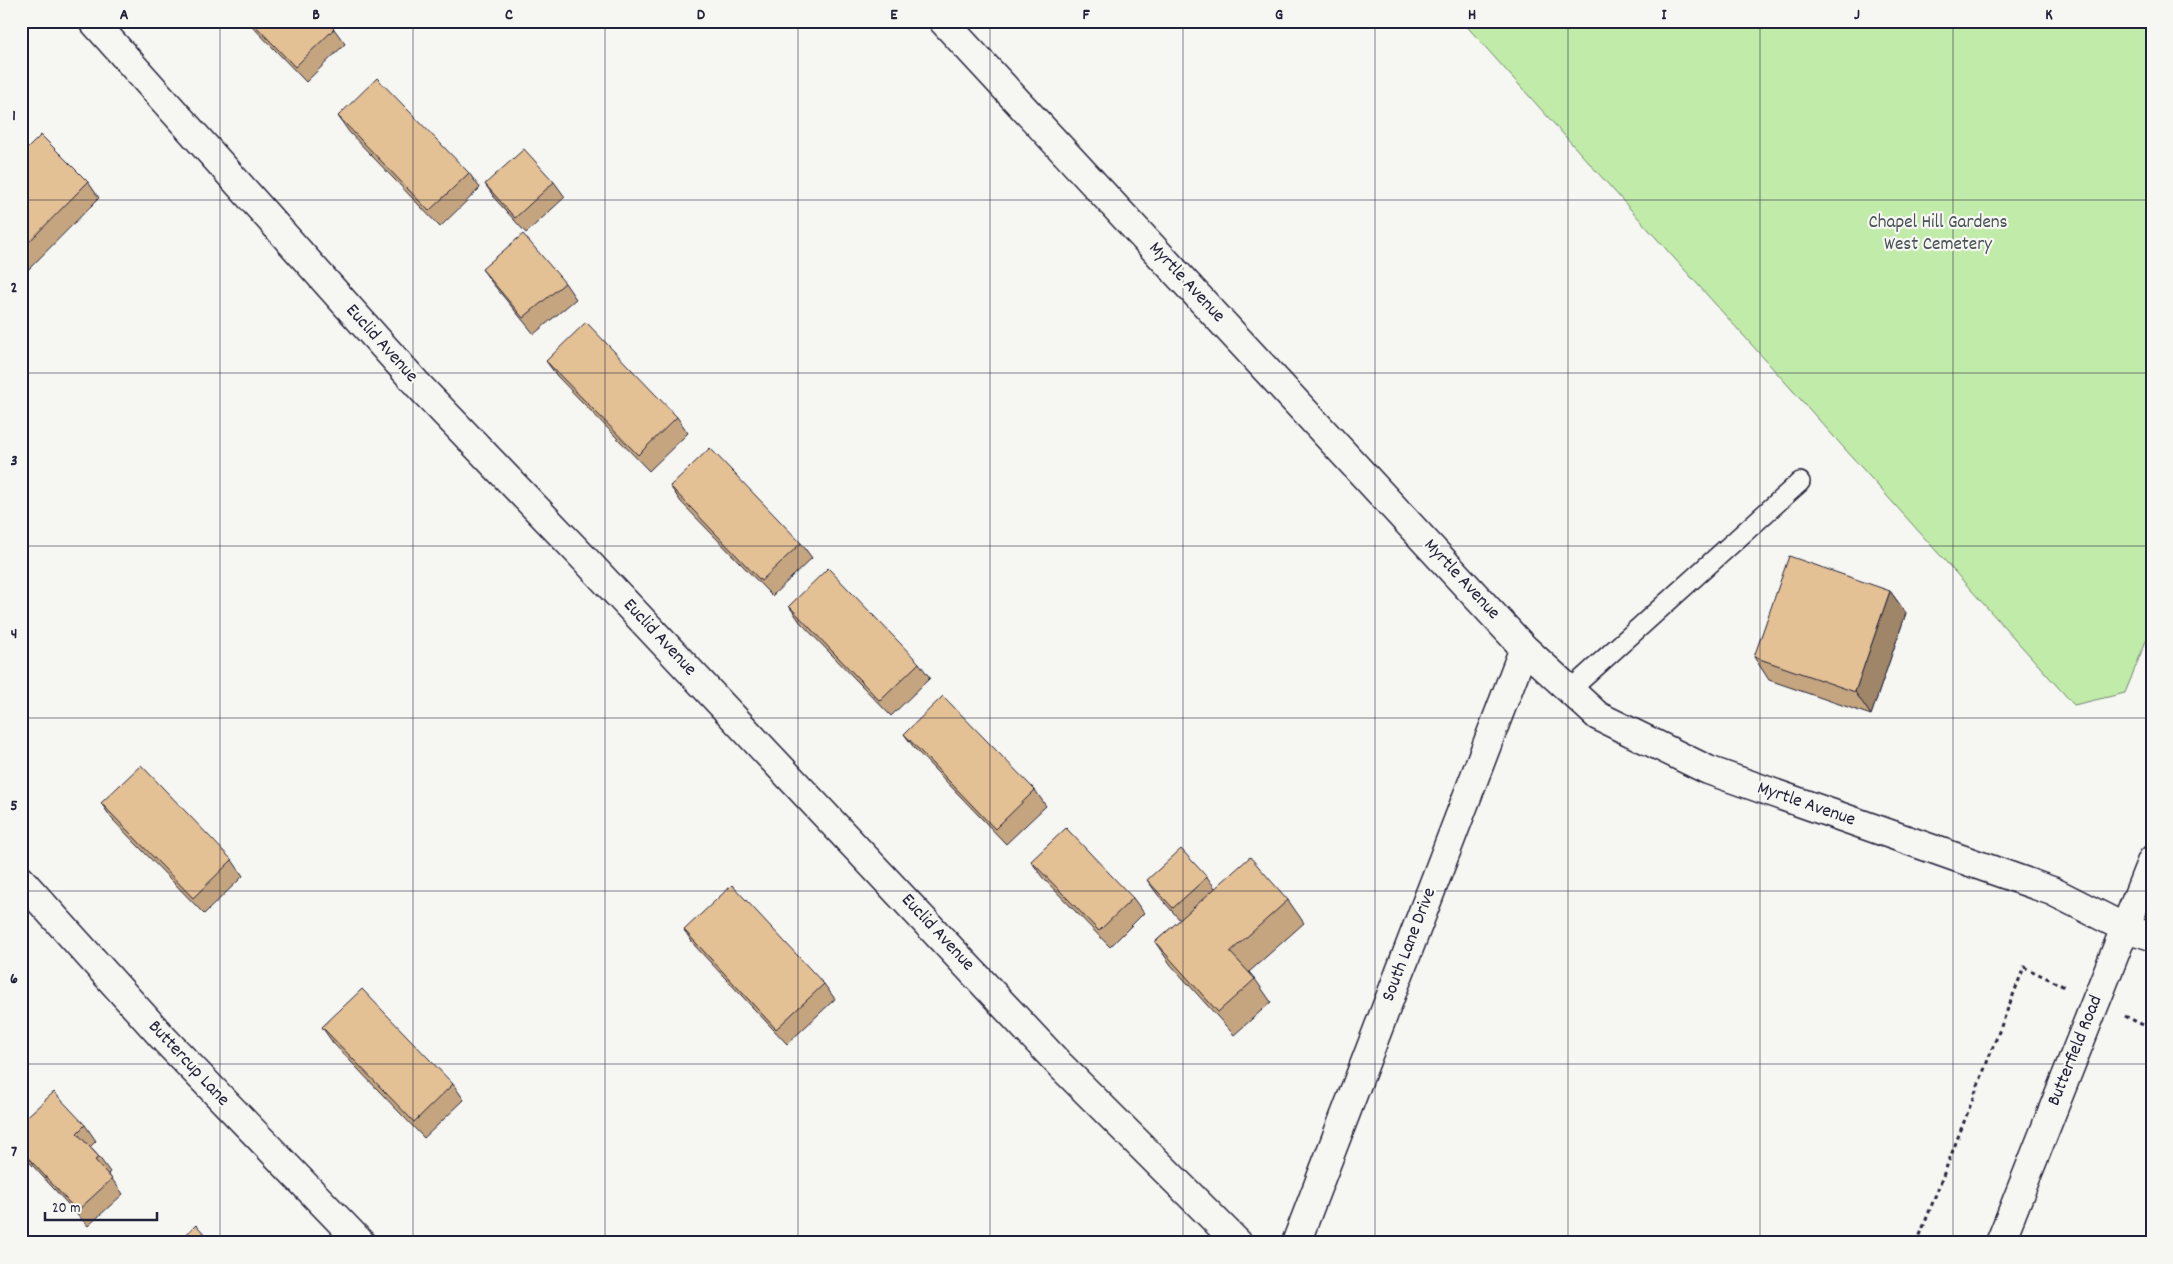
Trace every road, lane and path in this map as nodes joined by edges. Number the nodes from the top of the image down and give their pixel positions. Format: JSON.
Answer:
{"nodes":[{"id":1,"x":93,"y":21,"type":"edge"},
{"id":2,"x":943,"y":21,"type":"edge"},
{"id":3,"x":1800,"y":482,"type":"dead end"},
{"id":4,"x":1524,"y":648,"type":"junction"},
{"id":5,"x":1570,"y":690,"type":"junction"},
{"id":6,"x":2152,"y":860,"type":"edge"},
{"id":7,"x":21,"y":880,"type":"edge"},
{"id":8,"x":2125,"y":928,"type":"junction"},
{"id":9,"x":2152,"y":936,"type":"edge"},
{"id":10,"x":2024,"y":967,"type":"dead end"},
{"id":11,"x":361,"y":1243,"type":"edge"},
{"id":12,"x":1238,"y":1243,"type":"edge"},
{"id":13,"x":1296,"y":1243,"type":"edge"},
{"id":14,"x":1917,"y":1243,"type":"edge"},
{"id":15,"x":2000,"y":1243,"type":"edge"}],
"edges":[{"from":1,"to":12,"type":"street","name":"Euclid Avenue"},
{"from":2,"to":4,"type":"street","name":"Myrtle Avenue"},
{"from":3,"to":5,"type":"lane"},
{"from":4,"to":5,"type":"street","name":"Myrtle Avenue"},
{"from":4,"to":13,"type":"street","name":"South Lane Drive"},
{"from":5,"to":8,"type":"street","name":"Myrtle Avenue"},
{"from":6,"to":8,"type":"street","name":"Butterfield Road"},
{"from":7,"to":11,"type":"street","name":"Buttercup Lane"},
{"from":8,"to":9,"type":"street","name":"Myrtle Avenue"},
{"from":8,"to":15,"type":"street","name":"Butterfield Road"},
{"from":10,"to":14,"type":"path"}]}
